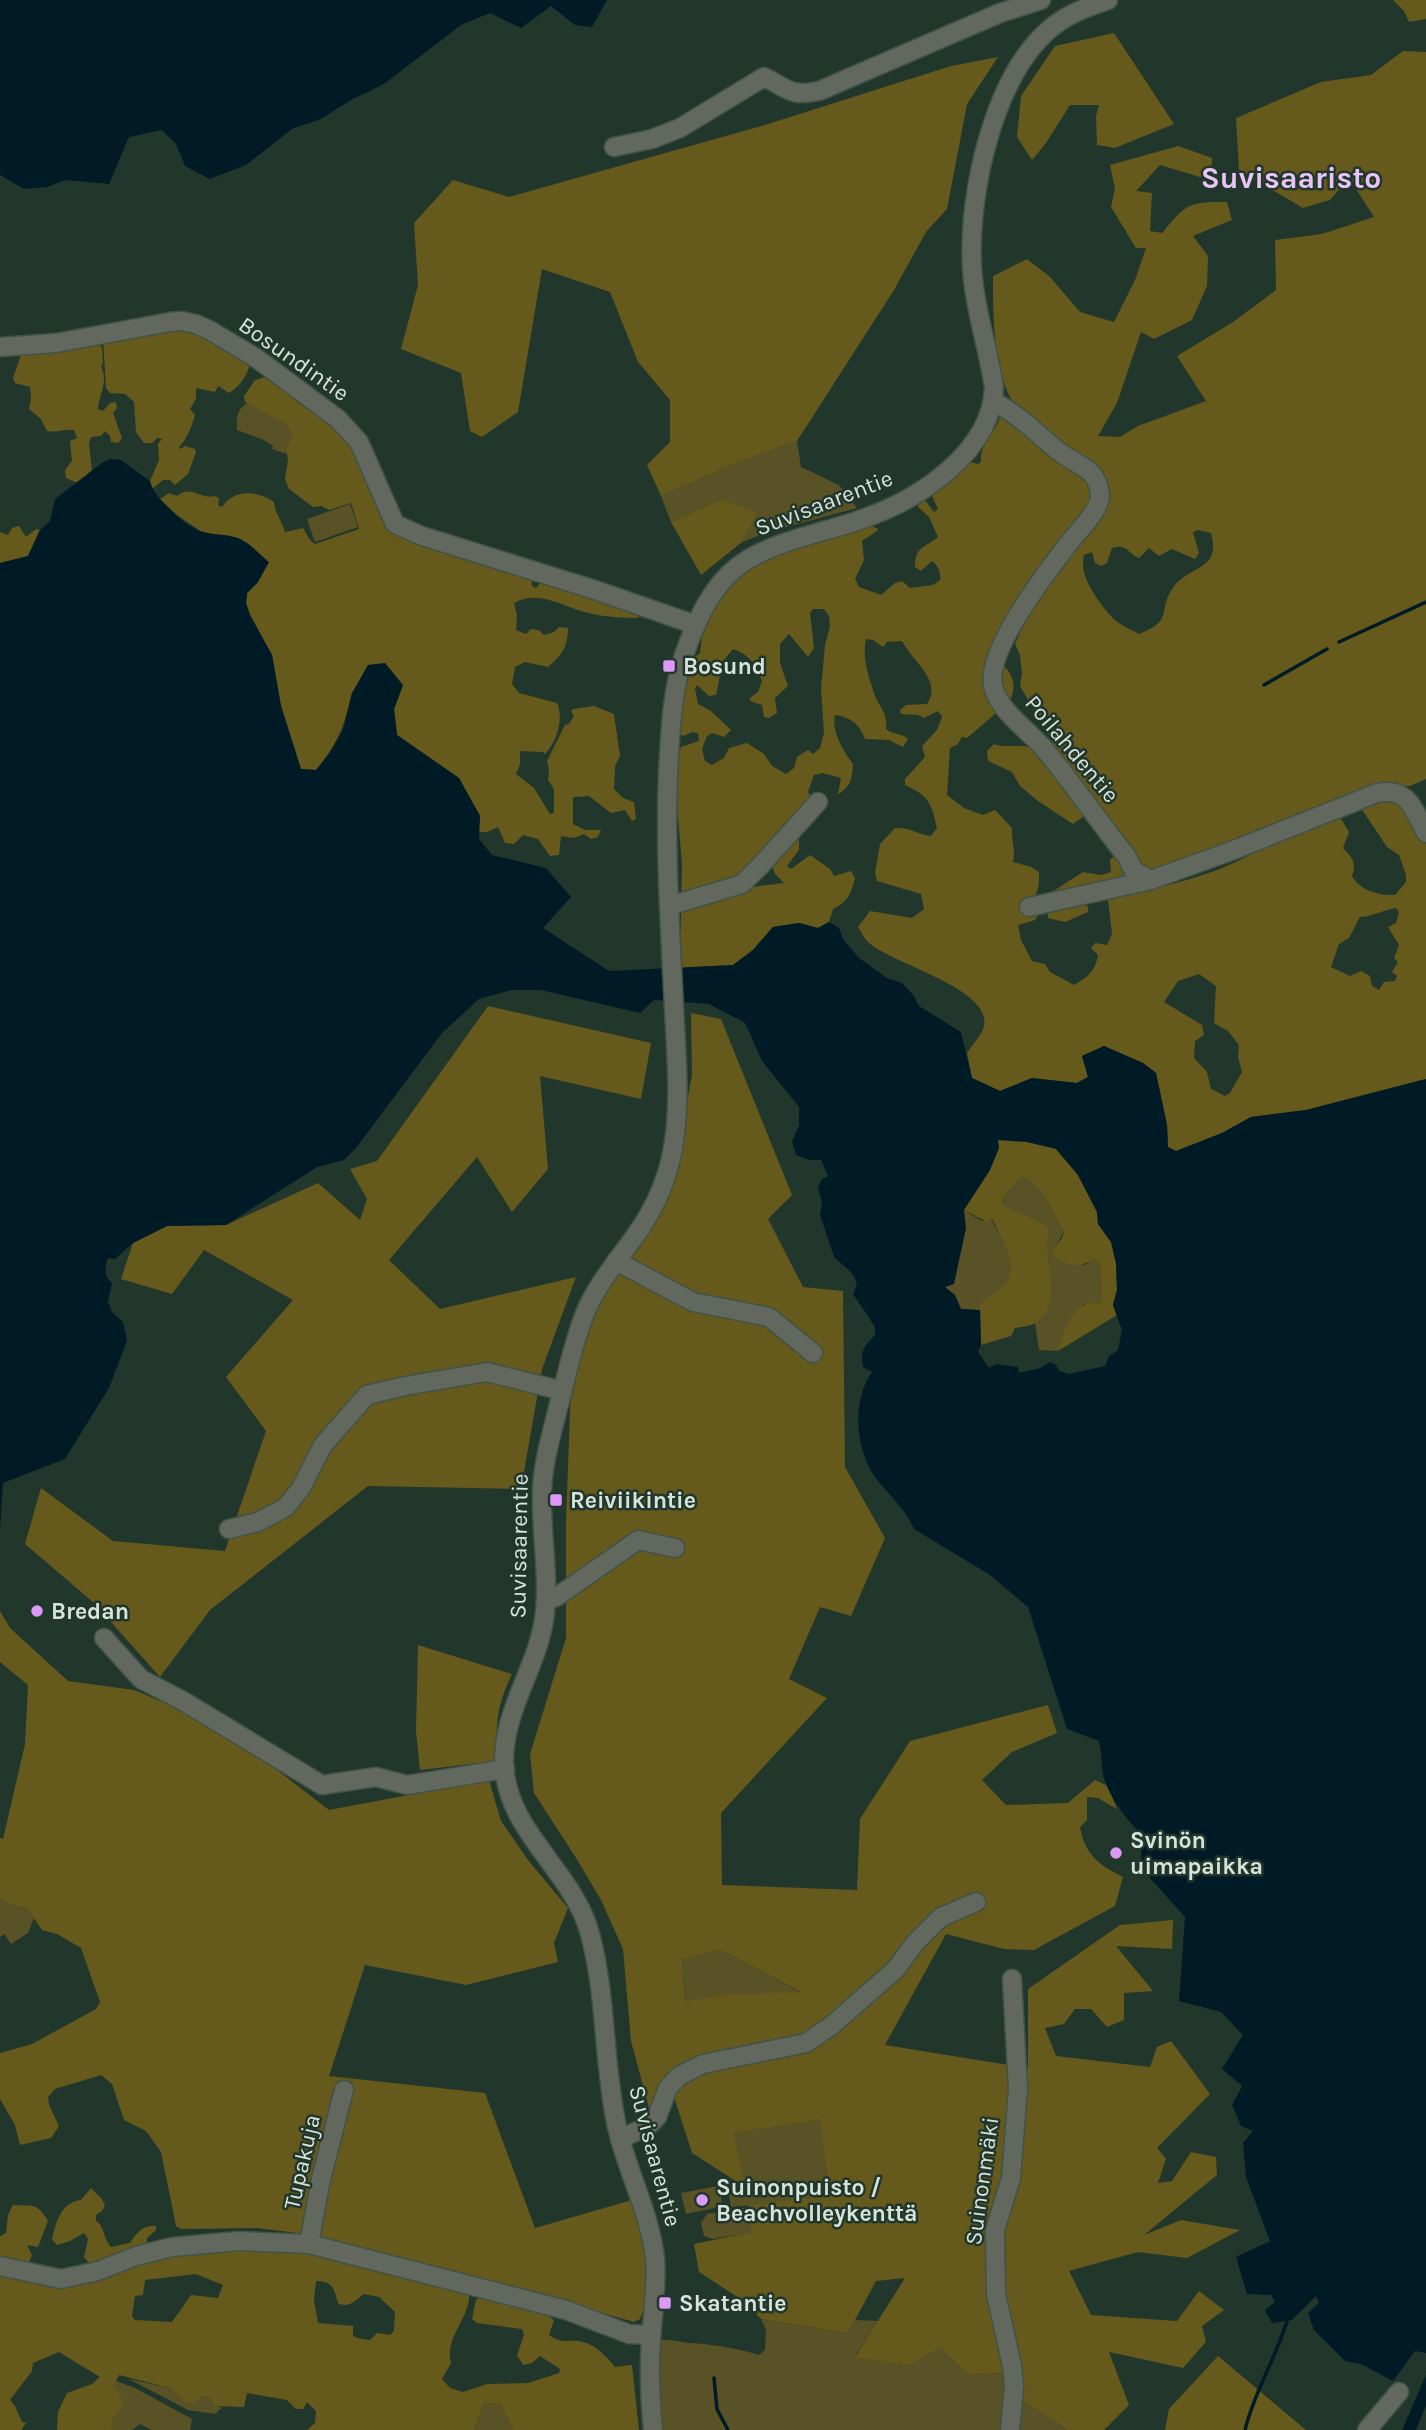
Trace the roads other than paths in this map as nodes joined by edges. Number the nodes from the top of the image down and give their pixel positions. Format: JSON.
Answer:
{"nodes":[{"id":1,"x":1042,"y":0,"type":"edge"},
{"id":2,"x":1108,"y":0,"type":"edge"},
{"id":3,"x":1052,"y":26,"type":"junction"},
{"id":4,"x":614,"y":147,"type":"dead end"},
{"id":5,"x":0,"y":346,"type":"edge"},
{"id":6,"x":994,"y":402,"type":"junction"},
{"id":7,"x":696,"y":625,"type":"junction"},
{"id":8,"x":818,"y":802,"type":"dead end"},
{"id":9,"x":1426,"y":833,"type":"edge"},
{"id":10,"x":1151,"y":880,"type":"junction"},
{"id":11,"x":669,"y":906,"type":"junction"},
{"id":12,"x":1029,"y":907,"type":"dead end"},
{"id":13,"x":616,"y":1261,"type":"junction"},
{"id":14,"x":813,"y":1353,"type":"dead end"},
{"id":15,"x":563,"y":1391,"type":"junction"},
{"id":16,"x":229,"y":1528,"type":"dead end"},
{"id":17,"x":676,"y":1548,"type":"dead end"},
{"id":18,"x":545,"y":1601,"type":"junction"},
{"id":19,"x":104,"y":1638,"type":"dead end"},
{"id":20,"x":505,"y":1769,"type":"junction"},
{"id":21,"x":976,"y":1902,"type":"dead end"},
{"id":22,"x":1012,"y":1979,"type":"dead end"},
{"id":23,"x":344,"y":2090,"type":"dead end"},
{"id":24,"x":620,"y":2139,"type":"junction"},
{"id":25,"x":309,"y":2245,"type":"junction"},
{"id":26,"x":0,"y":2266,"type":"edge"},
{"id":27,"x":651,"y":2335,"type":"junction"},
{"id":28,"x":1399,"y":2392,"type":"dead end"},
{"id":29,"x":653,"y":2430,"type":"edge"},
{"id":30,"x":1010,"y":2430,"type":"edge"},
{"id":31,"x":1367,"y":2430,"type":"edge"}],
"edges":[{"from":1,"to":3,"type":"street"},
{"from":1,"to":4,"type":"street"},
{"from":2,"to":3,"type":"street","name":"Suvisaarentie"},
{"from":3,"to":6,"type":"street","name":"Suvisaarentie"},
{"from":5,"to":7,"type":"street","name":"Bosundintie"},
{"from":6,"to":7,"type":"street","name":"Suvisaarentie"},
{"from":6,"to":10,"type":"street","name":"Poilahdentie"},
{"from":7,"to":11,"type":"street","name":"Suvisaarentie"},
{"from":8,"to":11,"type":"street"},
{"from":9,"to":10,"type":"street"},
{"from":10,"to":12,"type":"street"},
{"from":11,"to":13,"type":"street","name":"Suvisaarentie"},
{"from":13,"to":14,"type":"street"},
{"from":13,"to":15,"type":"street","name":"Suvisaarentie"},
{"from":15,"to":16,"type":"street"},
{"from":15,"to":18,"type":"street","name":"Suvisaarentie"},
{"from":17,"to":18,"type":"street"},
{"from":18,"to":20,"type":"street","name":"Suvisaarentie"},
{"from":19,"to":20,"type":"street"},
{"from":20,"to":24,"type":"street","name":"Suvisaarentie"},
{"from":21,"to":24,"type":"street"},
{"from":22,"to":30,"type":"street","name":"Suinonmäki"},
{"from":23,"to":25,"type":"street","name":"Tupakuja"},
{"from":24,"to":27,"type":"street","name":"Suvisaarentie"},
{"from":25,"to":26,"type":"street"},
{"from":25,"to":27,"type":"street"},
{"from":27,"to":29,"type":"street","name":"Suvisaarentie"},
{"from":28,"to":31,"type":"street"}]}
